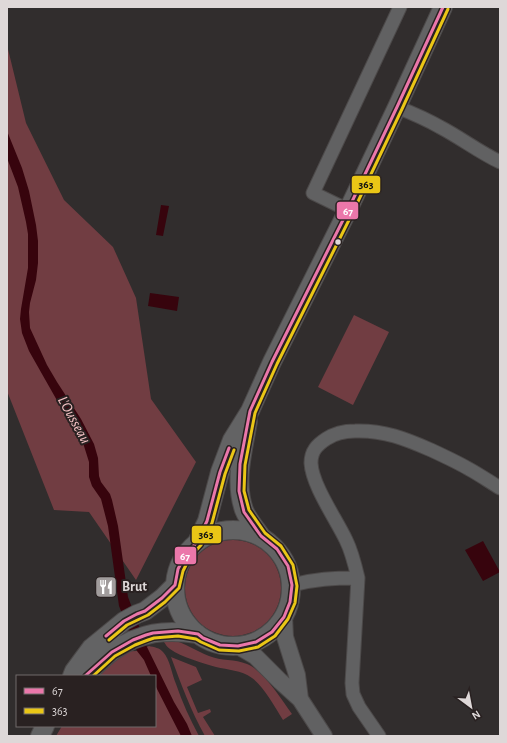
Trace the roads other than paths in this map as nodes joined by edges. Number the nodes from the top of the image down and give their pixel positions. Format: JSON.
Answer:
{"nodes":[{"id":1,"x":400,"y":7,"type":"edge"},
{"id":2,"x":443,"y":7,"type":"edge"},
{"id":3,"x":397,"y":108,"type":"junction"},
{"id":4,"x":500,"y":162,"type":"edge"},
{"id":5,"x":348,"y":210,"type":"junction"},
{"id":6,"x":250,"y":411,"type":"junction"},
{"id":7,"x":500,"y":488,"type":"edge"},
{"id":8,"x":261,"y":536,"type":"junction"},
{"id":9,"x":197,"y":542,"type":"junction"},
{"id":10,"x":358,"y":578,"type":"junction"},
{"id":11,"x":175,"y":585,"type":"junction"},
{"id":12,"x":292,"y":585,"type":"junction"},
{"id":13,"x":284,"y":617,"type":"junction"},
{"id":14,"x":198,"y":634,"type":"junction"},
{"id":15,"x":238,"y":646,"type":"junction"},
{"id":16,"x":72,"y":675,"type":"edge"},
{"id":17,"x":86,"y":675,"type":"edge"},
{"id":18,"x":300,"y":699,"type":"junction"},
{"id":19,"x":44,"y":727,"type":"edge"},
{"id":20,"x":40,"y":736,"type":"edge"},
{"id":21,"x":324,"y":736,"type":"edge"},
{"id":22,"x":379,"y":736,"type":"edge"}],
"edges":[{"from":1,"to":5,"type":"street"},
{"from":2,"to":3,"type":"main road"},
{"from":3,"to":4,"type":"street"},
{"from":3,"to":5,"type":"main road"},
{"from":5,"to":6,"type":"main road"},
{"from":6,"to":8,"type":"main road"},
{"from":6,"to":9,"type":"main road"},
{"from":7,"to":10,"type":"street"},
{"from":8,"to":9,"type":"main road"},
{"from":8,"to":12,"type":"main road"},
{"from":9,"to":11,"type":"main road"},
{"from":10,"to":12,"type":"street"},
{"from":10,"to":22,"type":"street"},
{"from":11,"to":14,"type":"main road"},
{"from":11,"to":16,"type":"main road"},
{"from":12,"to":13,"type":"main road"},
{"from":13,"to":15,"type":"main road"},
{"from":13,"to":18,"type":"street"},
{"from":14,"to":15,"type":"main road"},
{"from":14,"to":17,"type":"main road"},
{"from":15,"to":18,"type":"street"},
{"from":18,"to":21,"type":"street"},
{"from":19,"to":20,"type":"main road"}]}
